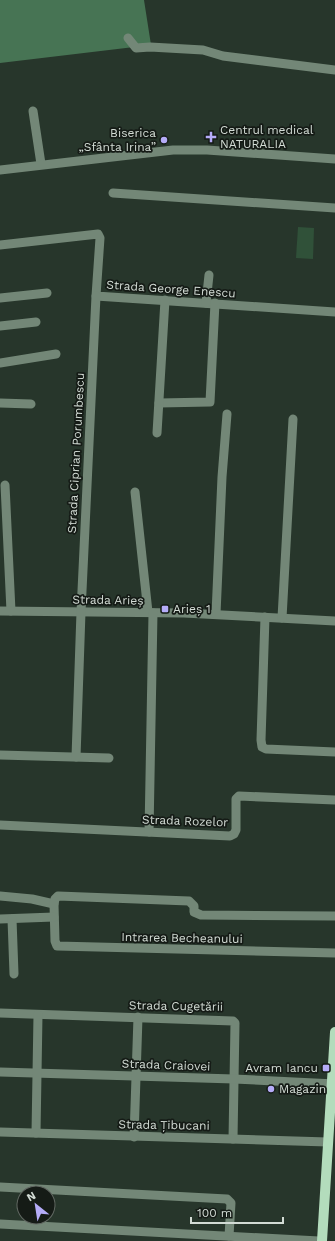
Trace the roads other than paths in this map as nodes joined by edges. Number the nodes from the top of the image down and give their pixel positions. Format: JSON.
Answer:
{"nodes":[{"id":1,"x":128,"y":38,"type":"dead end"},
{"id":2,"x":335,"y":70,"type":"edge"},
{"id":3,"x":33,"y":111,"type":"dead end"},
{"id":4,"x":335,"y":158,"type":"edge"},
{"id":5,"x":41,"y":164,"type":"junction"},
{"id":6,"x":0,"y":170,"type":"edge"},
{"id":7,"x":113,"y":193,"type":"dead end"},
{"id":8,"x":335,"y":208,"type":"edge"},
{"id":9,"x":0,"y":245,"type":"edge"},
{"id":10,"x":209,"y":275,"type":"dead end"},
{"id":11,"x":48,"y":293,"type":"dead end"},
{"id":12,"x":96,"y":296,"type":"junction"},
{"id":13,"x":0,"y":298,"type":"edge"},
{"id":14,"x":165,"y":300,"type":"junction"},
{"id":15,"x":211,"y":303,"type":"junction"},
{"id":16,"x":335,"y":312,"type":"edge"},
{"id":17,"x":36,"y":322,"type":"dead end"},
{"id":18,"x":0,"y":326,"type":"edge"},
{"id":19,"x":56,"y":354,"type":"dead end"},
{"id":20,"x":0,"y":363,"type":"edge"},
{"id":21,"x":0,"y":403,"type":"edge"},
{"id":22,"x":159,"y":403,"type":"junction"},
{"id":23,"x":31,"y":404,"type":"dead end"},
{"id":24,"x":227,"y":414,"type":"dead end"},
{"id":25,"x":293,"y":419,"type":"dead end"},
{"id":26,"x":157,"y":433,"type":"dead end"},
{"id":27,"x":4,"y":485,"type":"dead end"},
{"id":28,"x":135,"y":492,"type":"dead end"},
{"id":29,"x":0,"y":611,"type":"edge"},
{"id":30,"x":11,"y":611,"type":"junction"},
{"id":31,"x":81,"y":612,"type":"junction"},
{"id":32,"x":150,"y":613,"type":"junction"},
{"id":33,"x":216,"y":614,"type":"junction"},
{"id":34,"x":265,"y":617,"type":"junction"},
{"id":35,"x":282,"y":618,"type":"junction"},
{"id":36,"x":335,"y":621,"type":"edge"},
{"id":37,"x":335,"y":752,"type":"edge"},
{"id":38,"x":0,"y":755,"type":"edge"},
{"id":39,"x":76,"y":756,"type":"junction"},
{"id":40,"x":109,"y":758,"type":"dead end"},
{"id":41,"x":335,"y":800,"type":"edge"},
{"id":42,"x":0,"y":825,"type":"edge"},
{"id":43,"x":149,"y":832,"type":"junction"},
{"id":44,"x":0,"y":896,"type":"edge"},
{"id":45,"x":54,"y":904,"type":"junction"},
{"id":46,"x":335,"y":916,"type":"edge"},
{"id":47,"x":54,"y":917,"type":"junction"},
{"id":48,"x":0,"y":919,"type":"edge"},
{"id":49,"x":12,"y":919,"type":"junction"},
{"id":50,"x":335,"y":953,"type":"edge"},
{"id":51,"x":14,"y":974,"type":"dead end"},
{"id":52,"x":0,"y":1013,"type":"edge"},
{"id":53,"x":38,"y":1015,"type":"junction"},
{"id":54,"x":138,"y":1017,"type":"junction"},
{"id":55,"x":335,"y":1032,"type":"edge"},
{"id":56,"x":0,"y":1072,"type":"edge"},
{"id":57,"x":37,"y":1073,"type":"junction"},
{"id":58,"x":136,"y":1076,"type":"junction"},
{"id":59,"x":234,"y":1079,"type":"junction"},
{"id":60,"x":333,"y":1084,"type":"edge"},
{"id":61,"x":333,"y":1106,"type":"edge"},
{"id":62,"x":0,"y":1132,"type":"edge"},
{"id":63,"x":36,"y":1133,"type":"junction"},
{"id":64,"x":134,"y":1136,"type":"junction"},
{"id":65,"x":233,"y":1139,"type":"junction"},
{"id":66,"x":328,"y":1142,"type":"junction"},
{"id":67,"x":0,"y":1187,"type":"edge"},
{"id":68,"x":0,"y":1224,"type":"edge"},
{"id":69,"x":153,"y":1231,"type":"junction"},
{"id":70,"x":229,"y":1236,"type":"junction"},
{"id":71,"x":195,"y":1237,"type":"edge"},
{"id":72,"x":257,"y":1239,"type":"edge"},
{"id":73,"x":152,"y":1241,"type":"edge"},
{"id":74,"x":319,"y":1241,"type":"edge"},
{"id":75,"x":322,"y":1241,"type":"edge"}],
"edges":[{"from":1,"to":2,"type":"street"},
{"from":3,"to":5,"type":"street"},
{"from":4,"to":5,"type":"street"},
{"from":5,"to":6,"type":"street"},
{"from":7,"to":8,"type":"street"},
{"from":9,"to":12,"type":"street","name":"Strada George Enescu"},
{"from":10,"to":15,"type":"street"},
{"from":11,"to":13,"type":"street"},
{"from":12,"to":14,"type":"street","name":"Strada George Enescu"},
{"from":12,"to":31,"type":"street","name":"Strada Ciprian Porumbescu"},
{"from":14,"to":15,"type":"street","name":"Strada George Enescu"},
{"from":14,"to":22,"type":"street"},
{"from":15,"to":16,"type":"street","name":"Strada George Enescu"},
{"from":15,"to":22,"type":"street"},
{"from":17,"to":18,"type":"street"},
{"from":19,"to":20,"type":"street"},
{"from":21,"to":23,"type":"street"},
{"from":22,"to":26,"type":"street"},
{"from":24,"to":33,"type":"street"},
{"from":25,"to":35,"type":"street"},
{"from":27,"to":30,"type":"street"},
{"from":28,"to":32,"type":"street"},
{"from":29,"to":30,"type":"street","name":"Strada Arieș"},
{"from":30,"to":31,"type":"street","name":"Strada Arieș"},
{"from":31,"to":32,"type":"street","name":"Strada Arieș"},
{"from":31,"to":39,"type":"street","name":"Strada Ciprian Porumbescu"},
{"from":32,"to":33,"type":"street","name":"Strada Arieș"},
{"from":32,"to":43,"type":"street"},
{"from":33,"to":34,"type":"street","name":"Strada Arieș"},
{"from":34,"to":35,"type":"street","name":"Strada Arieș"},
{"from":34,"to":37,"type":"street"},
{"from":35,"to":36,"type":"street","name":"Strada Arieș"},
{"from":38,"to":39,"type":"street"},
{"from":39,"to":40,"type":"street"},
{"from":41,"to":43,"type":"street","name":"Strada Rozelor"},
{"from":42,"to":43,"type":"street","name":"Strada Rozelor"},
{"from":44,"to":45,"type":"street"},
{"from":45,"to":46,"type":"street"},
{"from":45,"to":47,"type":"street","name":"Intrarea Becheanului"},
{"from":47,"to":49,"type":"street"},
{"from":47,"to":50,"type":"street","name":"Intrarea Becheanului"},
{"from":48,"to":49,"type":"street"},
{"from":49,"to":51,"type":"street"},
{"from":52,"to":53,"type":"street","name":"Strada Cugetării"},
{"from":53,"to":54,"type":"street","name":"Strada Cugetării"},
{"from":53,"to":57,"type":"street"},
{"from":54,"to":58,"type":"street"},
{"from":54,"to":59,"type":"street","name":"Strada Cugetării"},
{"from":55,"to":60,"type":"main road"},
{"from":56,"to":57,"type":"street","name":"Strada Craiovei"},
{"from":57,"to":58,"type":"street","name":"Strada Craiovei"},
{"from":57,"to":63,"type":"street"},
{"from":58,"to":59,"type":"street","name":"Strada Craiovei"},
{"from":58,"to":64,"type":"street"},
{"from":59,"to":60,"type":"street","name":"Strada Craiovei"},
{"from":59,"to":65,"type":"street","name":"Strada Cugetării"},
{"from":60,"to":61,"type":"main road"},
{"from":61,"to":66,"type":"main road"},
{"from":62,"to":63,"type":"street","name":"Strada Țibucani"},
{"from":63,"to":64,"type":"street","name":"Strada Țibucani"},
{"from":64,"to":65,"type":"street","name":"Strada Țibucani"},
{"from":65,"to":66,"type":"street","name":"Strada Țibucani"},
{"from":66,"to":75,"type":"main road"},
{"from":67,"to":70,"type":"street"},
{"from":68,"to":69,"type":"street"},
{"from":69,"to":71,"type":"street"},
{"from":69,"to":73,"type":"street"},
{"from":70,"to":71,"type":"street"},
{"from":70,"to":72,"type":"street"},
{"from":72,"to":74,"type":"street"}]}
